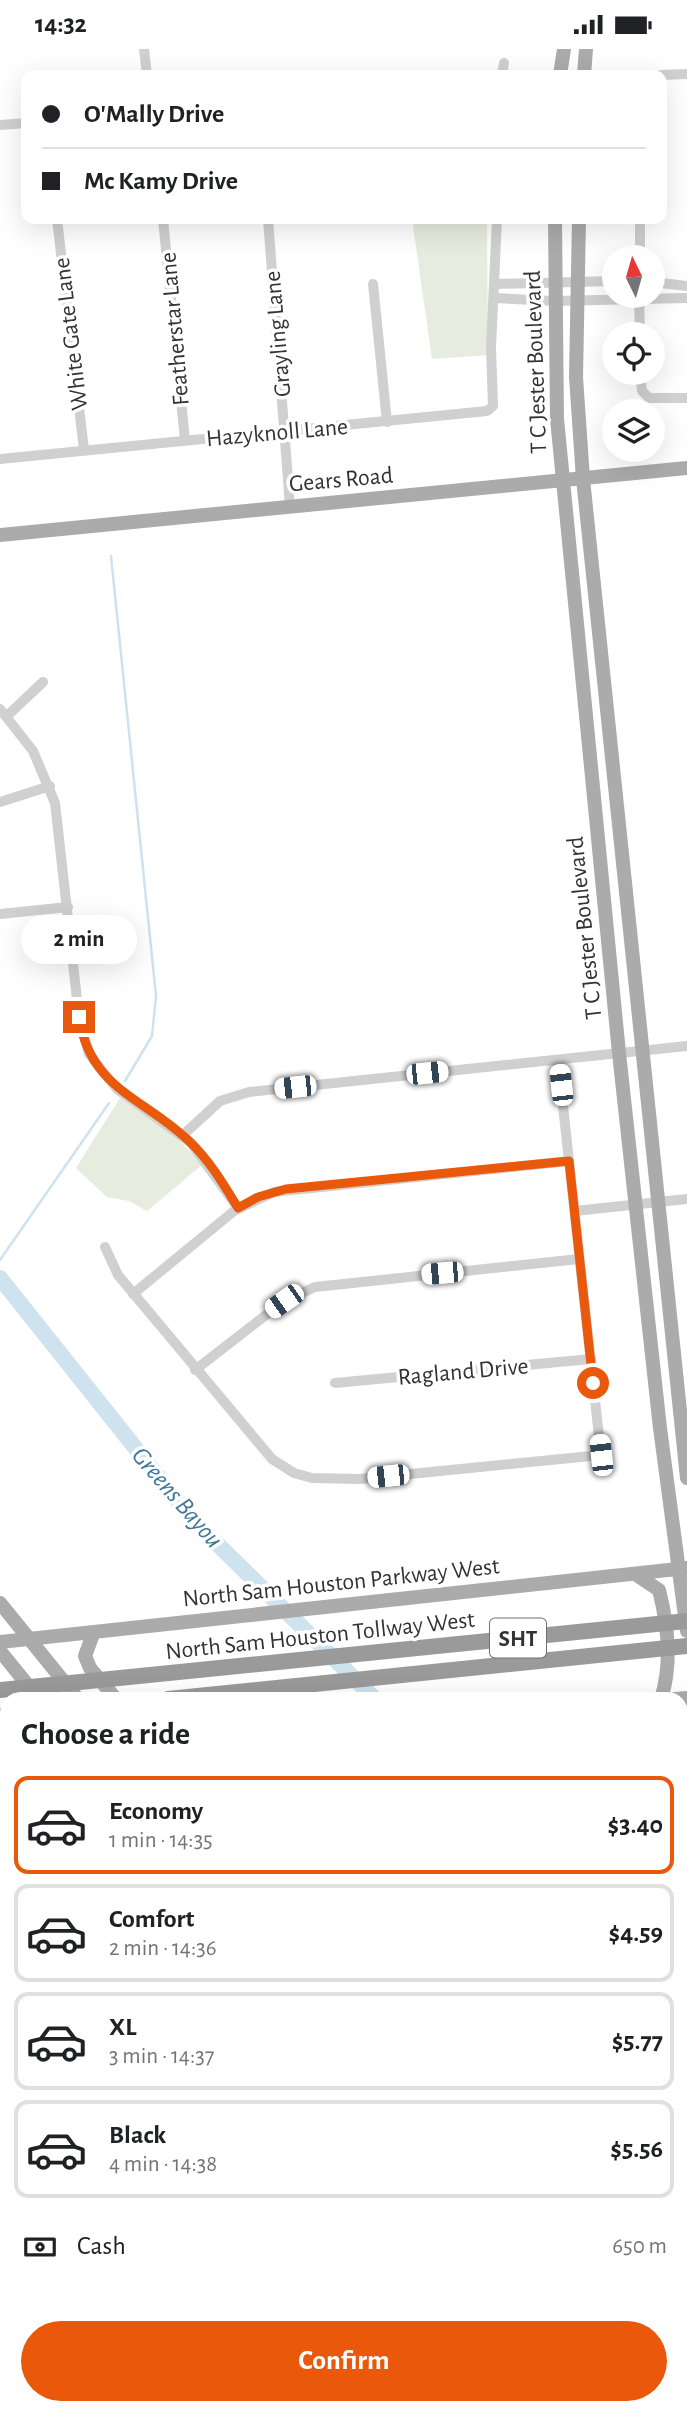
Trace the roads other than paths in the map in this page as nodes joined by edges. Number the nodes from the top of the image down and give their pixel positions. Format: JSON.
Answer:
{"nodes":[{"id":1,"x":144,"y":49,"type":"edge"},
{"id":2,"x":564,"y":49,"type":"edge"},
{"id":3,"x":586,"y":49,"type":"edge"},
{"id":4,"x":503,"y":63,"type":"dead end"},
{"id":5,"x":146,"y":70,"type":"edge"},
{"id":6,"x":502,"y":70,"type":"edge"},
{"id":7,"x":561,"y":70,"type":"edge"},
{"id":8,"x":584,"y":70,"type":"edge"},
{"id":9,"x":667,"y":75,"type":"edge"},
{"id":10,"x":687,"y":75,"type":"edge"},
{"id":11,"x":21,"y":123,"type":"edge"},
{"id":12,"x":0,"y":125,"type":"edge"},
{"id":13,"x":58,"y":224,"type":"edge"},
{"id":14,"x":163,"y":224,"type":"edge"},
{"id":15,"x":268,"y":224,"type":"edge"},
{"id":16,"x":497,"y":224,"type":"edge"},
{"id":17,"x":555,"y":224,"type":"edge"},
{"id":18,"x":579,"y":224,"type":"edge"},
{"id":19,"x":640,"y":224,"type":"edge"},
{"id":20,"x":640,"y":245,"type":"edge"},
{"id":21,"x":555,"y":281,"type":"junction"},
{"id":22,"x":579,"y":281,"type":"junction"},
{"id":23,"x":602,"y":281,"type":"edge"},
{"id":24,"x":665,"y":283,"type":"edge"},
{"id":25,"x":373,"y":284,"type":"dead end"},
{"id":26,"x":495,"y":284,"type":"junction"},
{"id":27,"x":687,"y":286,"type":"edge"},
{"id":28,"x":494,"y":298,"type":"junction"},
{"id":29,"x":665,"y":298,"type":"edge"},
{"id":30,"x":687,"y":298,"type":"edge"},
{"id":31,"x":579,"y":299,"type":"junction"},
{"id":32,"x":602,"y":299,"type":"edge"},
{"id":33,"x":554,"y":301,"type":"junction"},
{"id":34,"x":641,"y":385,"type":"edge"},
{"id":35,"x":687,"y":398,"type":"edge"},
{"id":36,"x":387,"y":422,"type":"junction"},
{"id":37,"x":283,"y":431,"type":"junction"},
{"id":38,"x":185,"y":440,"type":"junction"},
{"id":39,"x":84,"y":450,"type":"junction"},
{"id":40,"x":0,"y":459,"type":"edge"},
{"id":41,"x":687,"y":468,"type":"edge"},
{"id":42,"x":583,"y":479,"type":"junction"},
{"id":43,"x":563,"y":481,"type":"junction"},
{"id":44,"x":290,"y":506,"type":"junction"},
{"id":45,"x":0,"y":535,"type":"edge"},
{"id":46,"x":598,"y":626,"type":"junction"},
{"id":47,"x":578,"y":628,"type":"junction"},
{"id":48,"x":43,"y":682,"type":"dead end"},
{"id":49,"x":4,"y":713,"type":"edge"},
{"id":50,"x":50,"y":786,"type":"junction"},
{"id":51,"x":0,"y":802,"type":"edge"},
{"id":52,"x":618,"y":815,"type":"junction"},
{"id":53,"x":595,"y":818,"type":"junction"},
{"id":54,"x":68,"y":907,"type":"junction"},
{"id":55,"x":0,"y":914,"type":"edge"},
{"id":56,"x":687,"y":1047,"type":"edge"},
{"id":57,"x":642,"y":1051,"type":"junction"},
{"id":58,"x":619,"y":1053,"type":"junction"},
{"id":59,"x":558,"y":1060,"type":"junction"},
{"id":60,"x":183,"y":1135,"type":"junction"},
{"id":61,"x":569,"y":1161,"type":"junction"},
{"id":62,"x":687,"y":1199,"type":"edge"},
{"id":63,"x":657,"y":1202,"type":"junction"},
{"id":64,"x":636,"y":1204,"type":"junction"},
{"id":65,"x":238,"y":1208,"type":"junction"},
{"id":66,"x":575,"y":1210,"type":"junction"},
{"id":67,"x":105,"y":1247,"type":"dead end"},
{"id":68,"x":579,"y":1259,"type":"junction"},
{"id":69,"x":133,"y":1294,"type":"junction"},
{"id":70,"x":673,"y":1346,"type":"junction"},
{"id":71,"x":651,"y":1348,"type":"junction"},
{"id":72,"x":591,"y":1359,"type":"junction"},
{"id":73,"x":195,"y":1370,"type":"junction"},
{"id":74,"x":335,"y":1383,"type":"dead end"},
{"id":75,"x":687,"y":1478,"type":"edge"},
{"id":76,"x":684,"y":1569,"type":"edge"},
{"id":77,"x":635,"y":1574,"type":"junction"},
{"id":78,"x":0,"y":1603,"type":"edge"},
{"id":79,"x":687,"y":1621,"type":"edge"},
{"id":80,"x":687,"y":1631,"type":"edge"},
{"id":81,"x":93,"y":1634,"type":"junction"},
{"id":82,"x":29,"y":1640,"type":"junction"},
{"id":83,"x":0,"y":1642,"type":"edge"},
{"id":84,"x":687,"y":1646,"type":"edge"},
{"id":85,"x":0,"y":1651,"type":"edge"},
{"id":86,"x":2,"y":1690,"type":"edge"},
{"id":87,"x":33,"y":1692,"type":"edge"},
{"id":88,"x":72,"y":1692,"type":"edge"},
{"id":89,"x":110,"y":1692,"type":"edge"},
{"id":90,"x":239,"y":1692,"type":"edge"},
{"id":91,"x":663,"y":1692,"type":"edge"}],
"edges":[{"from":1,"to":5,"type":"street"},
{"from":2,"to":7,"type":"main road"},
{"from":3,"to":8,"type":"main road"},
{"from":4,"to":6,"type":"street"},
{"from":9,"to":10,"type":"street"},
{"from":11,"to":12,"type":"street"},
{"from":13,"to":39,"type":"street","name":"White Gate Lane"},
{"from":14,"to":38,"type":"street","name":"Featherstar Lane"},
{"from":15,"to":37,"type":"street","name":"Grayling Lane"},
{"from":16,"to":26,"type":"street"},
{"from":17,"to":21,"type":"main road","name":"T C Jester Boulevard"},
{"from":18,"to":22,"type":"main road","name":"T C Jester Boulevard"},
{"from":19,"to":20,"type":"street"},
{"from":21,"to":22,"type":"street"},
{"from":21,"to":26,"type":"street"},
{"from":21,"to":33,"type":"main road","name":"T C Jester Boulevard"},
{"from":22,"to":23,"type":"street"},
{"from":22,"to":31,"type":"main road","name":"T C Jester Boulevard"},
{"from":24,"to":27,"type":"street"},
{"from":25,"to":36,"type":"street"},
{"from":26,"to":28,"type":"street"},
{"from":28,"to":33,"type":"street"},
{"from":28,"to":36,"type":"street","name":"Hazyknoll Lane"},
{"from":29,"to":30,"type":"street"},
{"from":31,"to":32,"type":"street"},
{"from":31,"to":33,"type":"street"},
{"from":31,"to":42,"type":"main road","name":"T C Jester Boulevard"},
{"from":33,"to":43,"type":"main road","name":"T C Jester Boulevard"},
{"from":34,"to":35,"type":"street"},
{"from":36,"to":37,"type":"street","name":"Hazyknoll Lane"},
{"from":37,"to":38,"type":"street","name":"Hazyknoll Lane"},
{"from":37,"to":44,"type":"street","name":"Grayling Lane"},
{"from":38,"to":39,"type":"street","name":"Hazyknoll Lane"},
{"from":39,"to":40,"type":"street","name":"Hazyknoll Lane"},
{"from":41,"to":42,"type":"main road","name":"Gears Road"},
{"from":42,"to":43,"type":"main road","name":"Gears Road"},
{"from":42,"to":46,"type":"main road","name":"T C Jester Boulevard"},
{"from":43,"to":44,"type":"main road","name":"Gears Road"},
{"from":43,"to":47,"type":"main road","name":"T C Jester Boulevard"},
{"from":44,"to":45,"type":"main road","name":"Gears Road"},
{"from":46,"to":47,"type":"main road"},
{"from":46,"to":52,"type":"main road","name":"T C Jester Boulevard"},
{"from":47,"to":53,"type":"main road","name":"T C Jester Boulevard"},
{"from":48,"to":49,"type":"street"},
{"from":49,"to":50,"type":"street"},
{"from":50,"to":51,"type":"street"},
{"from":50,"to":54,"type":"street"},
{"from":52,"to":53,"type":"main road"},
{"from":52,"to":57,"type":"main road","name":"T C Jester Boulevard"},
{"from":53,"to":58,"type":"main road","name":"T C Jester Boulevard"},
{"from":54,"to":55,"type":"street"},
{"from":54,"to":60,"type":"street"},
{"from":56,"to":57,"type":"street"},
{"from":57,"to":58,"type":"street"},
{"from":57,"to":63,"type":"main road","name":"T C Jester Boulevard"},
{"from":58,"to":59,"type":"street"},
{"from":58,"to":64,"type":"main road","name":"T C Jester Boulevard"},
{"from":59,"to":60,"type":"street"},
{"from":59,"to":61,"type":"street"},
{"from":60,"to":65,"type":"street"},
{"from":61,"to":65,"type":"street"},
{"from":61,"to":66,"type":"street"},
{"from":62,"to":63,"type":"street"},
{"from":63,"to":64,"type":"street"},
{"from":63,"to":70,"type":"main road","name":"T C Jester Boulevard"},
{"from":64,"to":66,"type":"street"},
{"from":64,"to":71,"type":"main road","name":"T C Jester Boulevard"},
{"from":65,"to":69,"type":"street"},
{"from":66,"to":68,"type":"street"},
{"from":67,"to":69,"type":"street"},
{"from":68,"to":72,"type":"street"},
{"from":68,"to":73,"type":"street"},
{"from":69,"to":73,"type":"street"},
{"from":70,"to":71,"type":"main road"},
{"from":70,"to":75,"type":"main road","name":"T C Jester Boulevard"},
{"from":71,"to":76,"type":"main road","name":"T C Jester Boulevard"},
{"from":72,"to":73,"type":"street"},
{"from":72,"to":74,"type":"street","name":"Ragland Drive"},
{"from":76,"to":77,"type":"main road","name":"North Sam Houston Parkway West"},
{"from":76,"to":80,"type":"main road","name":"T C Jester Boulevard"},
{"from":77,"to":81,"type":"main road","name":"North Sam Houston Parkway West"},
{"from":77,"to":91,"type":"main road"},
{"from":78,"to":82,"type":"main road"},
{"from":79,"to":86,"type":"highway","name":"North Sam Houston Tollway West","number":"SHT"},
{"from":81,"to":82,"type":"main road","name":"North Sam Houston Parkway West"},
{"from":81,"to":89,"type":"main road"},
{"from":82,"to":83,"type":"main road","name":"North Sam Houston Parkway West"},
{"from":82,"to":88,"type":"main road"},
{"from":84,"to":90,"type":"highway","name":"North Sam Houston Tollway West","number":"SHT"},
{"from":85,"to":87,"type":"main road"}]}
